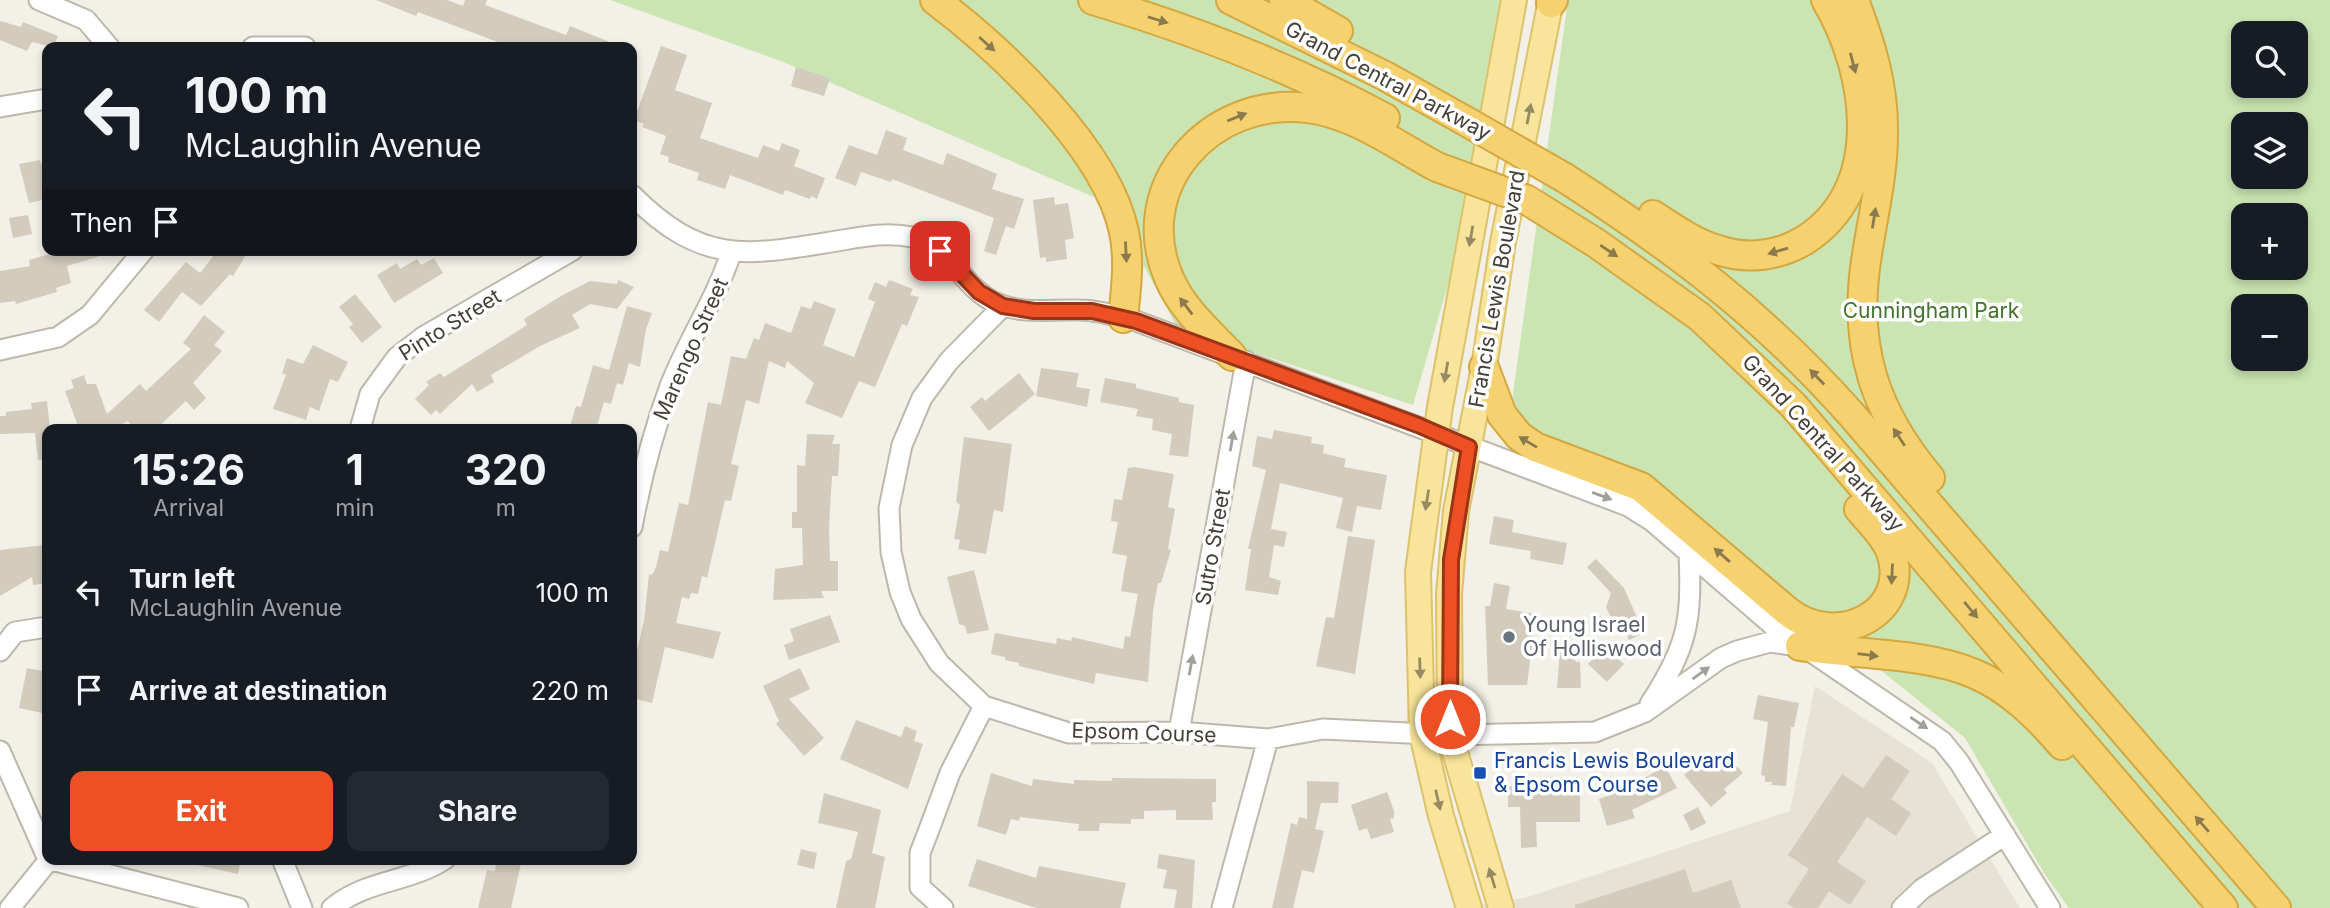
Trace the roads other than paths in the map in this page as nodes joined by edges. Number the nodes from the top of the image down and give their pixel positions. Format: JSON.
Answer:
{"nodes":[{"id":1,"x":39,"y":0,"type":"edge"},
{"id":2,"x":934,"y":0,"type":"edge"},
{"id":3,"x":1093,"y":0,"type":"edge"},
{"id":4,"x":1231,"y":0,"type":"edge"},
{"id":5,"x":1284,"y":0,"type":"edge"},
{"id":6,"x":1514,"y":0,"type":"edge"},
{"id":7,"x":1826,"y":0,"type":"edge"},
{"id":8,"x":1854,"y":0,"type":"edge"},
{"id":9,"x":1552,"y":1,"type":"edge"},
{"id":10,"x":105,"y":42,"type":"edge"},
{"id":11,"x":42,"y":100,"type":"edge"},
{"id":12,"x":0,"y":107,"type":"edge"},
{"id":13,"x":1442,"y":107,"type":"junction"},
{"id":14,"x":1441,"y":159,"type":"junction"},
{"id":15,"x":1565,"y":178,"type":"junction"},
{"id":16,"x":637,"y":204,"type":"edge"},
{"id":17,"x":731,"y":253,"type":"junction"},
{"id":18,"x":139,"y":256,"type":"edge"},
{"id":19,"x":563,"y":256,"type":"edge"},
{"id":20,"x":1003,"y":306,"type":"junction"},
{"id":21,"x":1123,"y":318,"type":"junction"},
{"id":22,"x":0,"y":350,"type":"edge"},
{"id":23,"x":1747,"y":358,"type":"junction"},
{"id":24,"x":1239,"y":359,"type":"junction"},
{"id":25,"x":1484,"y":367,"type":"junction"},
{"id":26,"x":361,"y":424,"type":"edge"},
{"id":27,"x":1436,"y":433,"type":"junction"},
{"id":28,"x":1469,"y":447,"type":"junction"},
{"id":29,"x":637,"y":504,"type":"edge"},
{"id":30,"x":1689,"y":553,"type":"junction"},
{"id":31,"x":42,"y":628,"type":"edge"},
{"id":32,"x":2038,"y":632,"type":"junction"},
{"id":33,"x":1800,"y":646,"type":"junction"},
{"id":34,"x":0,"y":651,"type":"edge"},
{"id":35,"x":984,"y":706,"type":"junction"},
{"id":36,"x":1645,"y":712,"type":"junction"},
{"id":37,"x":1179,"y":732,"type":"junction"},
{"id":38,"x":1422,"y":734,"type":"junction"},
{"id":39,"x":1450,"y":735,"type":"junction"},
{"id":40,"x":1268,"y":739,"type":"junction"},
{"id":41,"x":0,"y":751,"type":"edge"},
{"id":42,"x":2005,"y":835,"type":"junction"},
{"id":43,"x":42,"y":846,"type":"edge"},
{"id":44,"x":43,"y":865,"type":"edge"},
{"id":45,"x":71,"y":865,"type":"edge"},
{"id":46,"x":284,"y":865,"type":"edge"},
{"id":47,"x":433,"y":865,"type":"edge"},
{"id":48,"x":2247,"y":875,"type":"junction"},
{"id":49,"x":2214,"y":898,"type":"edge"},
{"id":50,"x":10,"y":908,"type":"edge"},
{"id":51,"x":238,"y":908,"type":"edge"},
{"id":52,"x":302,"y":908,"type":"edge"},
{"id":53,"x":332,"y":908,"type":"edge"},
{"id":54,"x":943,"y":908,"type":"edge"},
{"id":55,"x":1222,"y":908,"type":"edge"},
{"id":56,"x":1469,"y":908,"type":"edge"},
{"id":57,"x":1501,"y":908,"type":"edge"},
{"id":58,"x":1902,"y":908,"type":"edge"},
{"id":59,"x":2050,"y":908,"type":"edge"},
{"id":60,"x":2276,"y":908,"type":"edge"},
{"id":61,"x":2285,"y":908,"type":"edge"}],
"edges":[{"from":1,"to":10,"type":"street"},
{"from":2,"to":21,"type":"highway","one_way":true},
{"from":3,"to":14,"type":"highway","name":"Grand Central Parkway","one_way":true},
{"from":4,"to":13,"type":"highway","name":"Grand Central Parkway"},
{"from":5,"to":13,"type":"highway"},
{"from":6,"to":27,"type":"main road","name":"Francis Lewis Boulevard","one_way":true},
{"from":7,"to":15,"type":"highway","one_way":true},
{"from":32,"to":8,"type":"highway","one_way":true},
{"from":25,"to":9,"type":"main road","name":"Francis Lewis Boulevard","one_way":true},
{"from":11,"to":12,"type":"street"},
{"from":13,"to":15,"type":"highway","name":"Grand Central Parkway","bridge":true},
{"from":14,"to":23,"type":"highway","name":"Grand Central Parkway","one_way":true,"bridge":true},
{"from":24,"to":14,"type":"highway","one_way":true},
{"from":32,"to":15,"type":"highway","name":"Grand Central Parkway","one_way":true},
{"from":16,"to":17,"type":"street"},
{"from":17,"to":20,"type":"street"},
{"from":17,"to":29,"type":"street","name":"Marengo Street"},
{"from":18,"to":22,"type":"street"},
{"from":19,"to":26,"type":"street","name":"Pinto Street"},
{"from":20,"to":21,"type":"street"},
{"from":20,"to":35,"type":"street","name":"Epsom Course"},
{"from":21,"to":24,"type":"street"},
{"from":23,"to":25,"type":"highway","one_way":true},
{"from":23,"to":49,"type":"highway","name":"Grand Central Parkway","one_way":true},
{"from":24,"to":27,"type":"street"},
{"from":37,"to":24,"type":"street","name":"Sutro Street","one_way":true},
{"from":25,"to":28,"type":"main road","name":"Francis Lewis Boulevard"},
{"from":27,"to":28,"type":"street"},
{"from":27,"to":38,"type":"main road","name":"Francis Lewis Boulevard","one_way":true},
{"from":28,"to":30,"type":"street","one_way":true},
{"from":28,"to":39,"type":"main road","name":"Francis Lewis Boulevard"},
{"from":30,"to":33,"type":"street"},
{"from":30,"to":36,"type":"street"},
{"from":31,"to":34,"type":"street"},
{"from":48,"to":32,"type":"highway","name":"Grand Central Parkway","one_way":true},
{"from":36,"to":33,"type":"street","name":"Epsom Course","one_way":true},
{"from":33,"to":42,"type":"street","one_way":true},
{"from":33,"to":49,"type":"highway","one_way":true},
{"from":35,"to":37,"type":"street","name":"Epsom Course"},
{"from":35,"to":54,"type":"street"},
{"from":36,"to":39,"type":"street","name":"Epsom Course"},
{"from":37,"to":40,"type":"street","name":"Epsom Course"},
{"from":38,"to":39,"type":"street","name":"Epsom Course"},
{"from":38,"to":40,"type":"street","name":"Epsom Course"},
{"from":38,"to":56,"type":"main road","name":"Francis Lewis Boulevard","one_way":true},
{"from":57,"to":39,"type":"main road","name":"Francis Lewis Boulevard","one_way":true},
{"from":40,"to":55,"type":"street"},
{"from":41,"to":43,"type":"street"},
{"from":42,"to":58,"type":"street"},
{"from":42,"to":59,"type":"street"},
{"from":44,"to":50,"type":"street"},
{"from":45,"to":51,"type":"street"},
{"from":46,"to":52,"type":"street"},
{"from":47,"to":53,"type":"street"},
{"from":48,"to":60,"type":"highway","name":"Grand Central Parkway"},
{"from":48,"to":61,"type":"highway"}]}
